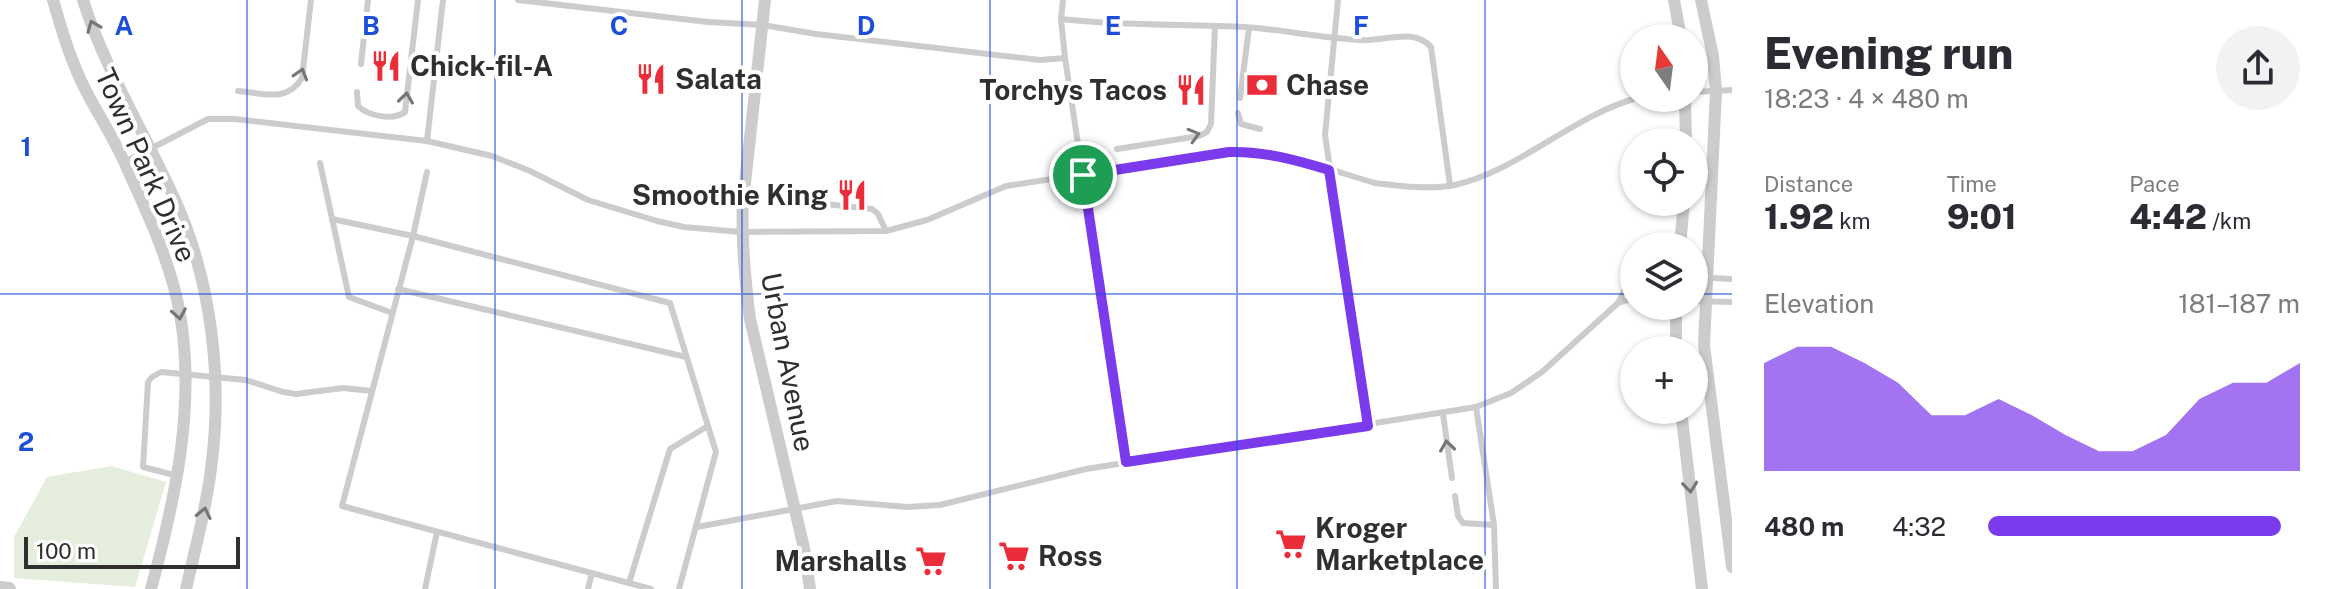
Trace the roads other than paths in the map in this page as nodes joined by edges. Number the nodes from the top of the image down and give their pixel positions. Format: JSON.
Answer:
{"nodes":[{"id":1,"x":53,"y":0,"type":"edge"},
{"id":2,"x":83,"y":0,"type":"edge"},
{"id":3,"x":311,"y":0,"type":"edge"},
{"id":4,"x":368,"y":0,"type":"edge"},
{"id":5,"x":418,"y":0,"type":"edge"},
{"id":6,"x":443,"y":0,"type":"edge"},
{"id":7,"x":518,"y":0,"type":"edge"},
{"id":8,"x":765,"y":0,"type":"edge"},
{"id":9,"x":1063,"y":0,"type":"edge"},
{"id":10,"x":1338,"y":0,"type":"edge"},
{"id":11,"x":1674,"y":0,"type":"edge"},
{"id":12,"x":1701,"y":0,"type":"edge"},
{"id":13,"x":1061,"y":19,"type":"junction"},
{"id":14,"x":1678,"y":24,"type":"edge"},
{"id":15,"x":763,"y":25,"type":"junction"},
{"id":16,"x":1215,"y":26,"type":"junction"},
{"id":17,"x":1249,"y":28,"type":"junction"},
{"id":18,"x":1334,"y":38,"type":"junction"},
{"id":19,"x":1065,"y":58,"type":"junction"},
{"id":20,"x":361,"y":64,"type":"dead end"},
{"id":21,"x":1732,"y":90,"type":"edge"},
{"id":22,"x":238,"y":91,"type":"dead end"},
{"id":23,"x":1708,"y":91,"type":"edge"},
{"id":24,"x":1716,"y":91,"type":"junction"},
{"id":25,"x":357,"y":92,"type":"dead end"},
{"id":26,"x":1240,"y":98,"type":"dead end"},
{"id":27,"x":1620,"y":103,"type":"edge"},
{"id":28,"x":1238,"y":113,"type":"dead end"},
{"id":29,"x":1260,"y":129,"type":"dead end"},
{"id":30,"x":427,"y":141,"type":"junction"},
{"id":31,"x":151,"y":148,"type":"junction"},
{"id":32,"x":1117,"y":149,"type":"dead end"},
{"id":33,"x":125,"y":162,"type":"junction"},
{"id":34,"x":320,"y":163,"type":"dead end"},
{"id":35,"x":1329,"y":170,"type":"junction"},
{"id":36,"x":427,"y":172,"type":"dead end"},
{"id":37,"x":1083,"y":175,"type":"junction"},
{"id":38,"x":1450,"y":185,"type":"junction"},
{"id":39,"x":798,"y":201,"type":"dead end"},
{"id":40,"x":332,"y":219,"type":"junction"},
{"id":41,"x":886,"y":231,"type":"junction"},
{"id":42,"x":741,"y":232,"type":"junction"},
{"id":43,"x":1707,"y":232,"type":"edge"},
{"id":44,"x":413,"y":236,"type":"junction"},
{"id":45,"x":1708,"y":277,"type":"edge"},
{"id":46,"x":1732,"y":279,"type":"edge"},
{"id":47,"x":398,"y":289,"type":"junction"},
{"id":48,"x":1620,"y":299,"type":"edge"},
{"id":49,"x":1708,"y":302,"type":"edge"},
{"id":50,"x":1732,"y":302,"type":"edge"},
{"id":51,"x":1618,"y":303,"type":"joint"},
{"id":52,"x":392,"y":313,"type":"junction"},
{"id":53,"x":1702,"y":320,"type":"edge"},
{"id":54,"x":686,"y":357,"type":"junction"},
{"id":55,"x":185,"y":374,"type":"junction"},
{"id":56,"x":215,"y":377,"type":"junction"},
{"id":57,"x":372,"y":391,"type":"junction"},
{"id":58,"x":1476,"y":407,"type":"junction"},
{"id":59,"x":1443,"y":414,"type":"junction"},
{"id":60,"x":1683,"y":424,"type":"edge"},
{"id":61,"x":708,"y":426,"type":"junction"},
{"id":62,"x":1368,"y":426,"type":"junction"},
{"id":63,"x":1126,"y":462,"type":"junction"},
{"id":64,"x":178,"y":476,"type":"junction"},
{"id":65,"x":1452,"y":478,"type":"dead end"},
{"id":66,"x":1455,"y":496,"type":"dead end"},
{"id":67,"x":795,"y":510,"type":"junction"},
{"id":68,"x":1494,"y":525,"type":"junction"},
{"id":69,"x":697,"y":527,"type":"junction"},
{"id":70,"x":437,"y":532,"type":"junction"},
{"id":71,"x":1731,"y":552,"type":"edge"},
{"id":72,"x":1732,"y":567,"type":"edge"},
{"id":73,"x":592,"y":573,"type":"junction"},
{"id":74,"x":629,"y":583,"type":"junction"},
{"id":75,"x":0,"y":588,"type":"edge"},
{"id":76,"x":9,"y":589,"type":"edge"},
{"id":77,"x":151,"y":589,"type":"edge"},
{"id":78,"x":186,"y":589,"type":"edge"},
{"id":79,"x":425,"y":589,"type":"edge"},
{"id":80,"x":588,"y":589,"type":"edge"},
{"id":81,"x":651,"y":589,"type":"edge"},
{"id":82,"x":679,"y":589,"type":"edge"},
{"id":83,"x":810,"y":589,"type":"edge"},
{"id":84,"x":1496,"y":589,"type":"edge"},
{"id":85,"x":1702,"y":589,"type":"edge"}],
"edges":[{"from":1,"to":33,"type":"street","name":"Town Park Drive"},
{"from":31,"to":2,"type":"street","name":"Town Park Drive","one_way":true},
{"from":22,"to":3,"type":"lane","one_way":true},
{"from":4,"to":20,"type":"lane"},
{"from":25,"to":5,"type":"lane","one_way":true},
{"from":6,"to":30,"type":"lane"},
{"from":7,"to":15,"type":"lane"},
{"from":8,"to":15,"type":"street","name":"Urban Avenue"},
{"from":9,"to":13,"type":"lane"},
{"from":10,"to":18,"type":"lane"},
{"from":11,"to":14,"type":"street"},
{"from":12,"to":24,"type":"street"},
{"from":13,"to":16,"type":"lane"},
{"from":13,"to":19,"type":"lane"},
{"from":15,"to":19,"type":"lane"},
{"from":15,"to":42,"type":"street","name":"Urban Avenue"},
{"from":16,"to":17,"type":"lane"},
{"from":32,"to":16,"type":"lane","one_way":true},
{"from":17,"to":18,"type":"lane"},
{"from":17,"to":26,"type":"lane"},
{"from":18,"to":35,"type":"lane"},
{"from":18,"to":38,"type":"lane"},
{"from":19,"to":37,"type":"lane"},
{"from":21,"to":24,"type":"lane"},
{"from":23,"to":24,"type":"lane"},
{"from":24,"to":43,"type":"street"},
{"from":27,"to":38,"type":"lane"},
{"from":28,"to":29,"type":"lane"},
{"from":30,"to":31,"type":"lane"},
{"from":30,"to":42,"type":"lane"},
{"from":31,"to":33,"type":"lane"},
{"from":31,"to":56,"type":"street","name":"Town Park Drive"},
{"from":33,"to":55,"type":"street","name":"Town Park Drive","one_way":true},
{"from":34,"to":40,"type":"lane"},
{"from":35,"to":37,"type":"lane"},
{"from":35,"to":38,"type":"lane"},
{"from":35,"to":62,"type":"lane"},
{"from":36,"to":44,"type":"lane"},
{"from":37,"to":41,"type":"lane"},
{"from":37,"to":63,"type":"lane"},
{"from":39,"to":41,"type":"lane"},
{"from":40,"to":44,"type":"lane"},
{"from":40,"to":52,"type":"lane"},
{"from":41,"to":42,"type":"lane"},
{"from":42,"to":67,"type":"street","name":"Urban Avenue"},
{"from":44,"to":47,"type":"lane"},
{"from":44,"to":54,"type":"lane"},
{"from":45,"to":46,"type":"lane"},
{"from":47,"to":52,"type":"lane"},
{"from":47,"to":54,"type":"lane"},
{"from":48,"to":51,"type":"lane"},
{"from":49,"to":50,"type":"lane"},
{"from":51,"to":58,"type":"lane"},
{"from":52,"to":57,"type":"lane"},
{"from":53,"to":71,"type":"street"},
{"from":54,"to":61,"type":"lane"},
{"from":55,"to":56,"type":"lane"},
{"from":55,"to":64,"type":"street","name":"Town Park Drive"},
{"from":55,"to":64,"type":"lane"},
{"from":56,"to":57,"type":"lane"},
{"from":78,"to":56,"type":"street","name":"Town Park Drive","one_way":true},
{"from":57,"to":70,"type":"lane"},
{"from":58,"to":59,"type":"lane"},
{"from":58,"to":68,"type":"lane"},
{"from":59,"to":62,"type":"lane"},
{"from":65,"to":59,"type":"lane","one_way":true},
{"from":60,"to":85,"type":"street","one_way":true},
{"from":61,"to":69,"type":"lane"},
{"from":61,"to":74,"type":"lane"},
{"from":62,"to":63,"type":"lane"},
{"from":63,"to":67,"type":"lane"},
{"from":64,"to":77,"type":"street","name":"Town Park Drive"},
{"from":66,"to":68,"type":"lane"},
{"from":67,"to":69,"type":"lane"},
{"from":67,"to":83,"type":"street","name":"Urban Avenue"},
{"from":68,"to":84,"type":"lane"},
{"from":69,"to":82,"type":"lane"},
{"from":70,"to":73,"type":"lane"},
{"from":70,"to":79,"type":"lane"},
{"from":71,"to":72,"type":"street"},
{"from":73,"to":74,"type":"lane"},
{"from":73,"to":80,"type":"lane"},
{"from":74,"to":81,"type":"lane"},
{"from":75,"to":76,"type":"street"}]}
